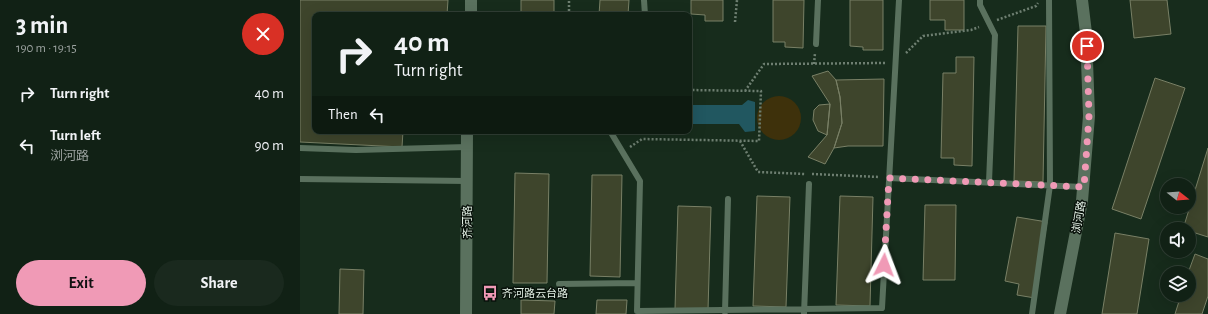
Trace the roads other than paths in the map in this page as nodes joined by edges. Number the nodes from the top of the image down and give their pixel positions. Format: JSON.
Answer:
{"nodes":[{"id":1,"x":471,"y":0,"type":"edge"},
{"id":2,"x":644,"y":0,"type":"edge"},
{"id":3,"x":818,"y":0,"type":"edge"},
{"id":4,"x":899,"y":0,"type":"edge"},
{"id":5,"x":980,"y":0,"type":"edge"},
{"id":6,"x":1050,"y":0,"type":"edge"},
{"id":7,"x":1082,"y":0,"type":"edge"},
{"id":8,"x":471,"y":12,"type":"edge"},
{"id":9,"x":645,"y":12,"type":"edge"},
{"id":10,"x":816,"y":44,"type":"dead end"},
{"id":11,"x":467,"y":134,"type":"edge"},
{"id":12,"x":612,"y":134,"type":"edge"},
{"id":13,"x":467,"y":147,"type":"junction"},
{"id":14,"x":300,"y":148,"type":"edge"},
{"id":15,"x":889,"y":178,"type":"junction"},
{"id":16,"x":300,"y":179,"type":"edge"},
{"id":17,"x":467,"y":182,"type":"junction"},
{"id":18,"x":989,"y":182,"type":"junction"},
{"id":19,"x":809,"y":184,"type":"dead end"},
{"id":20,"x":1050,"y":185,"type":"junction"},
{"id":21,"x":1084,"y":187,"type":"junction"},
{"id":22,"x":728,"y":199,"type":"dead end"},
{"id":23,"x":559,"y":284,"type":"dead end"},
{"id":24,"x":637,"y":284,"type":"junction"},
{"id":25,"x":725,"y":312,"type":"edge"},
{"id":26,"x":804,"y":312,"type":"edge"},
{"id":27,"x":466,"y":314,"type":"edge"},
{"id":28,"x":1032,"y":314,"type":"edge"},
{"id":29,"x":1060,"y":314,"type":"edge"}],
"edges":[{"from":1,"to":8,"type":"street"},
{"from":2,"to":9,"type":"lane"},
{"from":3,"to":10,"type":"lane"},
{"from":4,"to":15,"type":"lane"},
{"from":5,"to":18,"type":"lane"},
{"from":6,"to":20,"type":"lane"},
{"from":7,"to":21,"type":"street","name":"浏河路"},
{"from":11,"to":13,"type":"street","name":"齐河路"},
{"from":12,"to":24,"type":"lane"},
{"from":13,"to":14,"type":"lane"},
{"from":13,"to":17,"type":"street","name":"齐河路"},
{"from":15,"to":18,"type":"lane"},
{"from":15,"to":26,"type":"lane"},
{"from":16,"to":17,"type":"lane"},
{"from":17,"to":27,"type":"street","name":"齐河路"},
{"from":18,"to":20,"type":"lane"},
{"from":19,"to":26,"type":"lane"},
{"from":20,"to":21,"type":"lane"},
{"from":20,"to":28,"type":"lane"},
{"from":21,"to":29,"type":"street","name":"浏河路"},
{"from":22,"to":25,"type":"lane"},
{"from":23,"to":24,"type":"lane"},
{"from":24,"to":25,"type":"lane"},
{"from":25,"to":26,"type":"lane"}]}
